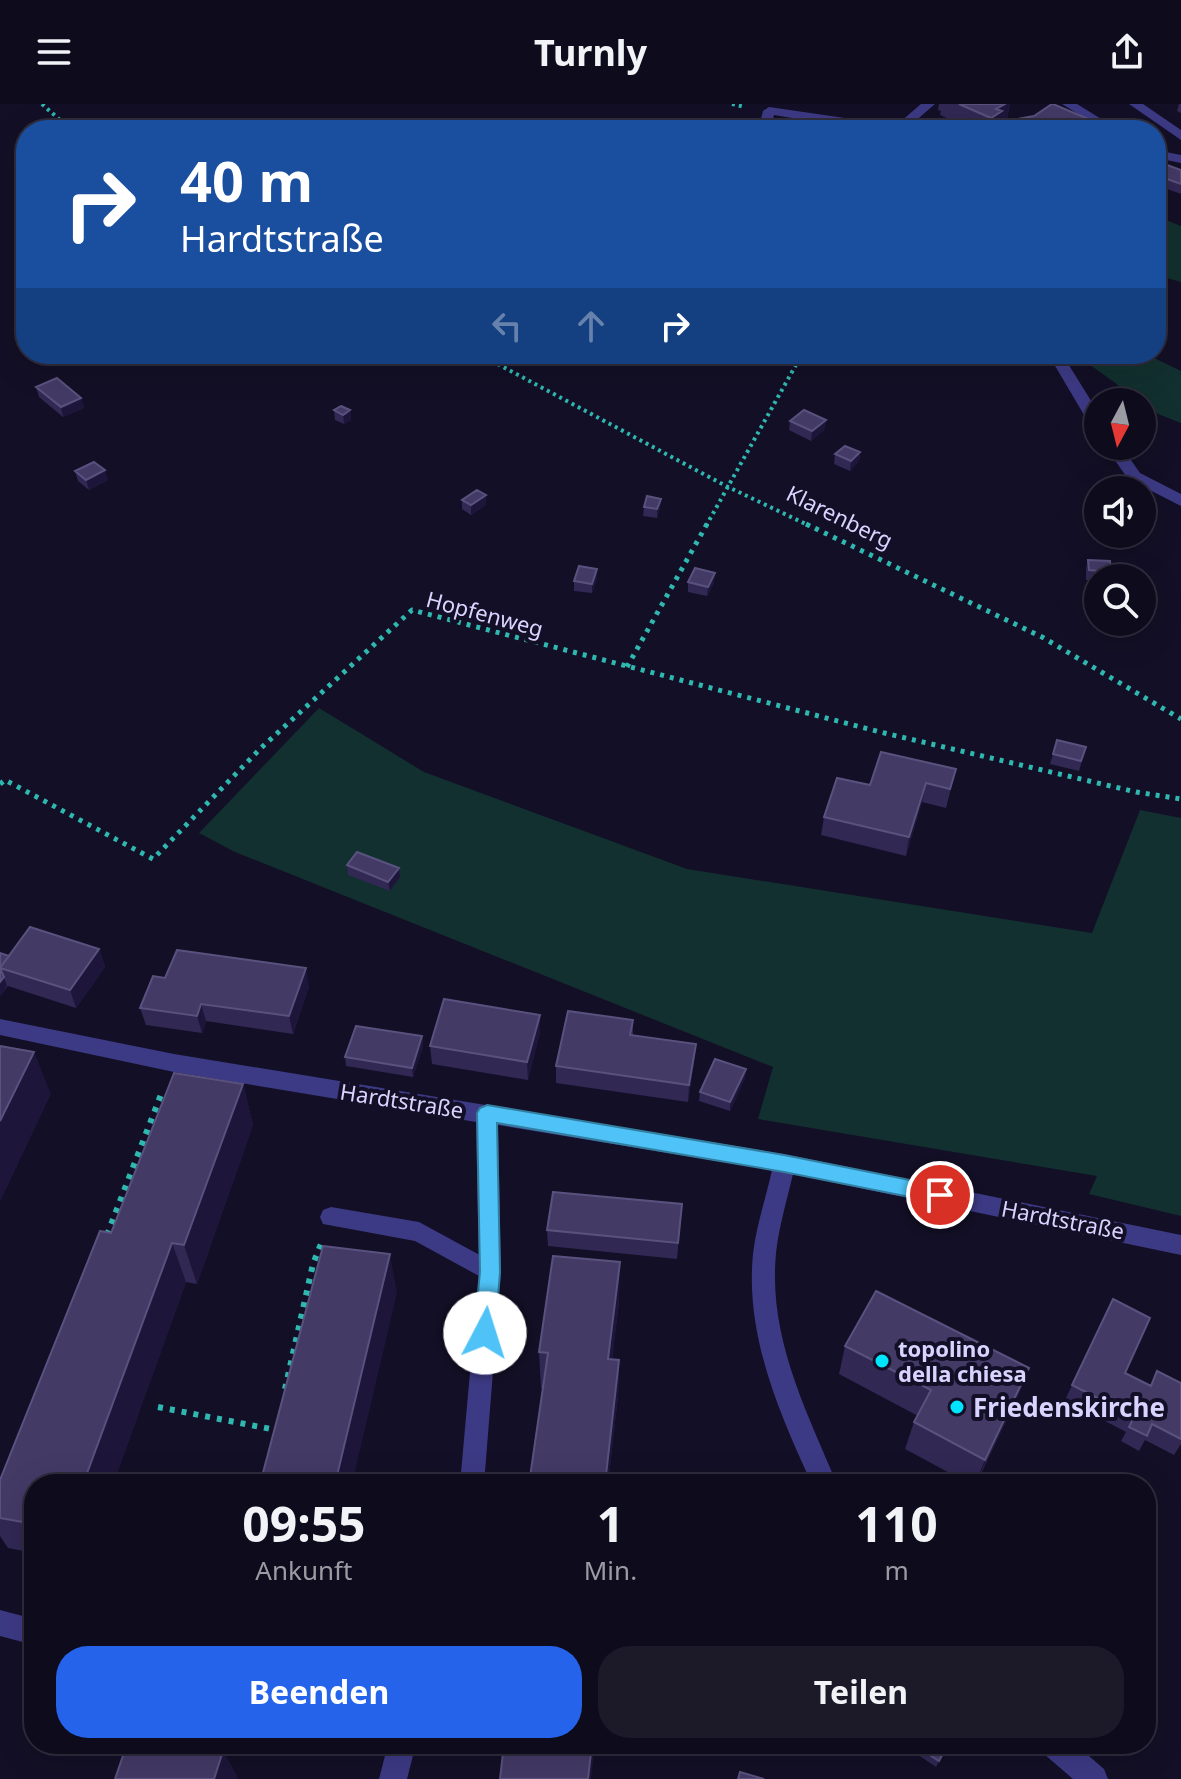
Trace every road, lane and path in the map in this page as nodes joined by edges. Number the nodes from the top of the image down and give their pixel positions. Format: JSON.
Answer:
{"nodes":[{"id":1,"x":42,"y":104,"type":"edge"},
{"id":2,"x":929,"y":104,"type":"edge"},
{"id":3,"x":1068,"y":104,"type":"edge"},
{"id":4,"x":1135,"y":104,"type":"edge"},
{"id":5,"x":60,"y":120,"type":"edge"},
{"id":6,"x":767,"y":120,"type":"edge"},
{"id":7,"x":832,"y":120,"type":"edge"},
{"id":8,"x":910,"y":120,"type":"edge"},
{"id":9,"x":1096,"y":120,"type":"edge"},
{"id":10,"x":1158,"y":120,"type":"edge"},
{"id":11,"x":498,"y":364,"type":"edge"},
{"id":12,"x":796,"y":364,"type":"edge"},
{"id":13,"x":1061,"y":364,"type":"edge"},
{"id":14,"x":1084,"y":402,"type":"edge"},
{"id":15,"x":1123,"y":460,"type":"edge"},
{"id":16,"x":726,"y":486,"type":"junction"},
{"id":17,"x":1181,"y":501,"type":"edge"},
{"id":18,"x":627,"y":667,"type":"junction"},
{"id":19,"x":1181,"y":719,"type":"edge"},
{"id":20,"x":0,"y":784,"type":"edge"},
{"id":21,"x":1181,"y":799,"type":"edge"},
{"id":22,"x":0,"y":1027,"type":"edge"},
{"id":23,"x":174,"y":1063,"type":"junction"},
{"id":24,"x":487,"y":1113,"type":"junction"},
{"id":25,"x":140,"y":1148,"type":"junction"},
{"id":26,"x":151,"y":1150,"type":"edge"},
{"id":27,"x":784,"y":1163,"type":"junction"},
{"id":28,"x":331,"y":1217,"type":"joint"},
{"id":29,"x":110,"y":1227,"type":"junction"},
{"id":30,"x":121,"y":1228,"type":"edge"},
{"id":31,"x":105,"y":1241,"type":"edge"},
{"id":32,"x":1181,"y":1245,"type":"edge"},
{"id":33,"x":490,"y":1272,"type":"junction"},
{"id":34,"x":299,"y":1325,"type":"junction"},
{"id":35,"x":310,"y":1327,"type":"edge"},
{"id":36,"x":284,"y":1393,"type":"edge"},
{"id":37,"x":158,"y":1407,"type":"dead end"},
{"id":38,"x":278,"y":1420,"type":"edge"},
{"id":39,"x":276,"y":1430,"type":"junction"},
{"id":40,"x":273,"y":1443,"type":"edge"},
{"id":41,"x":473,"y":1474,"type":"edge"},
{"id":42,"x":820,"y":1474,"type":"edge"},
{"id":43,"x":0,"y":1623,"type":"edge"},
{"id":44,"x":24,"y":1629,"type":"edge"},
{"id":45,"x":399,"y":1754,"type":"edge"},
{"id":46,"x":1065,"y":1754,"type":"edge"},
{"id":47,"x":393,"y":1779,"type":"edge"},
{"id":48,"x":1094,"y":1779,"type":"edge"}],
"edges":[{"from":1,"to":5,"type":"path"},
{"from":2,"to":8,"type":"street"},
{"from":3,"to":9,"type":"street"},
{"from":4,"to":10,"type":"street"},
{"from":6,"to":7,"type":"street"},
{"from":11,"to":16,"type":"path","name":"Klarenberg"},
{"from":12,"to":16,"type":"path"},
{"from":13,"to":14,"type":"street"},
{"from":15,"to":17,"type":"street"},
{"from":16,"to":18,"type":"path"},
{"from":16,"to":19,"type":"path","name":"Klarenberg"},
{"from":18,"to":20,"type":"path","name":"Hopfenweg"},
{"from":18,"to":21,"type":"path"},
{"from":22,"to":23,"type":"street","name":"Hardtstraße"},
{"from":23,"to":24,"type":"street","name":"Hardtstraße"},
{"from":23,"to":25,"type":"path"},
{"from":24,"to":27,"type":"street","name":"Hardtstraße"},
{"from":24,"to":33,"type":"street"},
{"from":25,"to":26,"type":"path"},
{"from":25,"to":29,"type":"path"},
{"from":27,"to":32,"type":"street","name":"Hardtstraße"},
{"from":27,"to":42,"type":"street"},
{"from":28,"to":33,"type":"street"},
{"from":28,"to":34,"type":"path"},
{"from":29,"to":30,"type":"path"},
{"from":29,"to":31,"type":"path"},
{"from":33,"to":41,"type":"street"},
{"from":34,"to":35,"type":"path"},
{"from":34,"to":36,"type":"path"},
{"from":37,"to":39,"type":"path"},
{"from":38,"to":39,"type":"path"},
{"from":39,"to":40,"type":"path"},
{"from":43,"to":44,"type":"street"},
{"from":45,"to":47,"type":"street"},
{"from":46,"to":48,"type":"street"}]}
